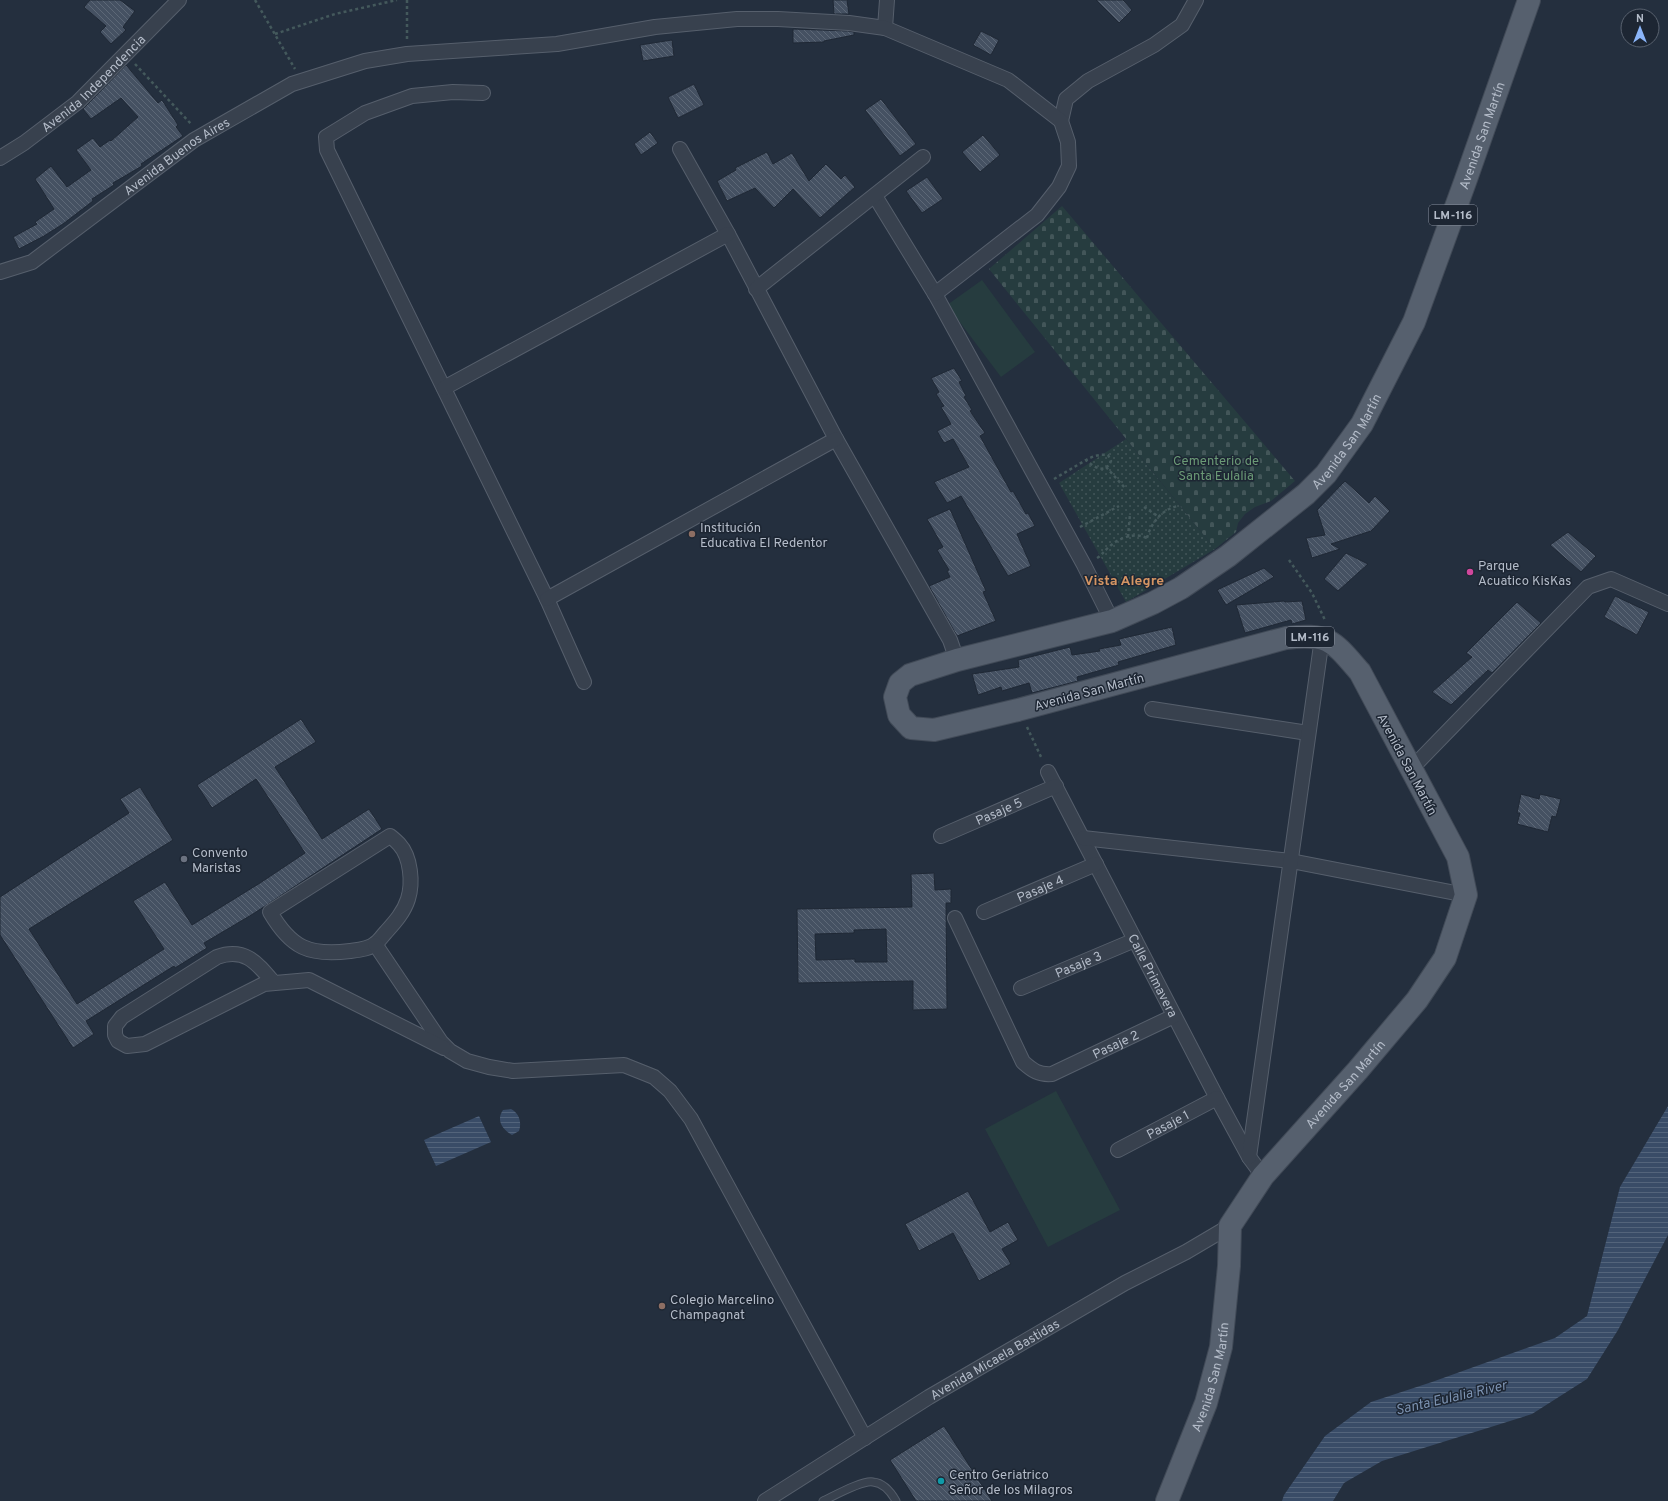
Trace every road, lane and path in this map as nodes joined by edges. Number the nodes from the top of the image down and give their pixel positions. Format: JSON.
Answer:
{"nodes":[{"id":1,"x":179,"y":0,"type":"edge"},
{"id":2,"x":255,"y":0,"type":"edge"},
{"id":3,"x":397,"y":0,"type":"edge"},
{"id":4,"x":407,"y":0,"type":"edge"},
{"id":5,"x":887,"y":0,"type":"edge"},
{"id":6,"x":1196,"y":0,"type":"edge"},
{"id":7,"x":1529,"y":0,"type":"edge"},
{"id":8,"x":885,"y":28,"type":"junction"},
{"id":9,"x":275,"y":34,"type":"junction"},
{"id":10,"x":126,"y":53,"type":"junction"},
{"id":11,"x":407,"y":54,"type":"junction"},
{"id":12,"x":302,"y":81,"type":"junction"},
{"id":13,"x":483,"y":93,"type":"dead end"},
{"id":14,"x":1061,"y":121,"type":"junction"},
{"id":15,"x":202,"y":135,"type":"junction"},
{"id":16,"x":680,"y":149,"type":"dead end"},
{"id":17,"x":923,"y":157,"type":"dead end"},
{"id":18,"x":0,"y":158,"type":"edge"},
{"id":19,"x":875,"y":196,"type":"junction"},
{"id":20,"x":728,"y":234,"type":"junction"},
{"id":21,"x":0,"y":272,"type":"edge"},
{"id":22,"x":756,"y":289,"type":"junction"},
{"id":23,"x":935,"y":294,"type":"junction"},
{"id":24,"x":444,"y":388,"type":"junction"},
{"id":25,"x":836,"y":439,"type":"junction"},
{"id":26,"x":1086,"y":460,"type":"junction"},
{"id":27,"x":1106,"y":467,"type":"junction"},
{"id":28,"x":1041,"y":487,"type":"junction"},
{"id":29,"x":1125,"y":488,"type":"dead end"},
{"id":30,"x":1119,"y":506,"type":"dead end"},
{"id":31,"x":1178,"y":506,"type":"dead end"},
{"id":32,"x":1144,"y":507,"type":"dead end"},
{"id":33,"x":1130,"y":514,"type":"dead end"},
{"id":34,"x":1159,"y":517,"type":"junction"},
{"id":35,"x":1068,"y":534,"type":"junction"},
{"id":36,"x":1128,"y":537,"type":"junction"},
{"id":37,"x":1289,"y":560,"type":"dead end"},
{"id":38,"x":1084,"y":565,"type":"junction"},
{"id":39,"x":547,"y":599,"type":"junction"},
{"id":40,"x":1668,"y":604,"type":"edge"},
{"id":41,"x":1112,"y":621,"type":"junction"},
{"id":42,"x":1330,"y":642,"type":"junction"},
{"id":43,"x":958,"y":660,"type":"junction"},
{"id":44,"x":584,"y":682,"type":"dead end"},
{"id":45,"x":1152,"y":709,"type":"dead end"},
{"id":46,"x":1018,"y":710,"type":"junction"},
{"id":47,"x":1308,"y":733,"type":"junction"},
{"id":48,"x":1411,"y":769,"type":"junction"},
{"id":49,"x":1048,"y":772,"type":"joint"},
{"id":50,"x":1056,"y":786,"type":"junction"},
{"id":51,"x":941,"y":836,"type":"dead end"},
{"id":52,"x":1083,"y":838,"type":"junction"},
{"id":53,"x":1291,"y":861,"type":"junction"},
{"id":54,"x":1096,"y":864,"type":"junction"},
{"id":55,"x":1466,"y":895,"type":"junction"},
{"id":56,"x":984,"y":912,"type":"dead end"},
{"id":57,"x":955,"y":918,"type":"dead end"},
{"id":58,"x":1135,"y":940,"type":"junction"},
{"id":59,"x":375,"y":944,"type":"junction"},
{"id":60,"x":274,"y":983,"type":"junction"},
{"id":61,"x":1021,"y":988,"type":"dead end"},
{"id":62,"x":1174,"y":1016,"type":"junction"},
{"id":63,"x":450,"y":1051,"type":"junction"},
{"id":64,"x":1217,"y":1098,"type":"junction"},
{"id":65,"x":1118,"y":1150,"type":"dead end"},
{"id":66,"x":1249,"y":1157,"type":"junction"},
{"id":67,"x":1263,"y":1176,"type":"junction"},
{"id":68,"x":1230,"y":1226,"type":"junction"},
{"id":69,"x":865,"y":1438,"type":"junction"},
{"id":70,"x":770,"y":1500,"type":"edge"},
{"id":71,"x":823,"y":1501,"type":"edge"},
{"id":72,"x":896,"y":1501,"type":"edge"},
{"id":73,"x":1167,"y":1501,"type":"edge"}],
"edges":[{"from":1,"to":10,"type":"street","name":"Avenida Independencia"},
{"from":2,"to":9,"type":"path"},
{"from":3,"to":9,"type":"path"},
{"from":4,"to":11,"type":"path"},
{"from":5,"to":8,"type":"street"},
{"from":6,"to":14,"type":"street"},
{"from":7,"to":41,"type":"main road","name":"Avenida San Martín","number":"LM-116"},
{"from":8,"to":11,"type":"street","name":"Avenida Buenos Aires"},
{"from":8,"to":14,"type":"street","name":"Avenida Buenos Aires"},
{"from":9,"to":12,"type":"path"},
{"from":10,"to":15,"type":"path"},
{"from":10,"to":18,"type":"street","name":"Avenida Independencia"},
{"from":11,"to":12,"type":"street","name":"Avenida Buenos Aires"},
{"from":12,"to":15,"type":"street","name":"Avenida Buenos Aires"},
{"from":13,"to":24,"type":"street"},
{"from":14,"to":23,"type":"street"},
{"from":15,"to":21,"type":"street","name":"Avenida Buenos Aires"},
{"from":16,"to":20,"type":"street"},
{"from":17,"to":19,"type":"street"},
{"from":19,"to":22,"type":"street"},
{"from":19,"to":23,"type":"street"},
{"from":20,"to":22,"type":"street"},
{"from":20,"to":24,"type":"street"},
{"from":22,"to":25,"type":"street"},
{"from":23,"to":28,"type":"street"},
{"from":24,"to":39,"type":"street"},
{"from":25,"to":39,"type":"street"},
{"from":25,"to":43,"type":"street"},
{"from":26,"to":27,"type":"path"},
{"from":26,"to":27,"type":"path"},
{"from":26,"to":28,"type":"path"},
{"from":27,"to":29,"type":"path"},
{"from":28,"to":35,"type":"street"},
{"from":30,"to":35,"type":"path"},
{"from":31,"to":34,"type":"path"},
{"from":32,"to":34,"type":"path"},
{"from":33,"to":36,"type":"path"},
{"from":34,"to":36,"type":"path"},
{"from":35,"to":38,"type":"street"},
{"from":36,"to":38,"type":"path"},
{"from":37,"to":42,"type":"path"},
{"from":38,"to":41,"type":"street"},
{"from":39,"to":44,"type":"street"},
{"from":40,"to":48,"type":"street"},
{"from":41,"to":43,"type":"main road","name":"Avenida San Martín","number":"LM-116"},
{"from":42,"to":46,"type":"main road","name":"Avenida San Martín","number":"LM-116"},
{"from":42,"to":47,"type":"street"},
{"from":42,"to":48,"type":"main road","name":"Avenida San Martín","number":"LM-116"},
{"from":43,"to":46,"type":"main road","name":"Avenida San Martín","number":"LM-116"},
{"from":45,"to":47,"type":"street"},
{"from":46,"to":49,"type":"path"},
{"from":47,"to":53,"type":"street"},
{"from":48,"to":55,"type":"main road","name":"Avenida San Martín","number":"LM-116"},
{"from":49,"to":50,"type":"street","name":"Calle Primavera"},
{"from":50,"to":51,"type":"street","name":"Pasaje 5"},
{"from":50,"to":52,"type":"street","name":"Calle Primavera"},
{"from":52,"to":53,"type":"street"},
{"from":52,"to":54,"type":"street","name":"Calle Primavera"},
{"from":53,"to":55,"type":"street"},
{"from":53,"to":66,"type":"street"},
{"from":54,"to":56,"type":"street","name":"Pasaje 4"},
{"from":54,"to":58,"type":"street","name":"Calle Primavera"},
{"from":55,"to":67,"type":"main road","name":"Avenida San Martín"},
{"from":57,"to":62,"type":"street","name":"Pasaje 2"},
{"from":58,"to":61,"type":"street","name":"Pasaje 3"},
{"from":58,"to":62,"type":"street","name":"Calle Primavera"},
{"from":59,"to":59,"type":"street"},
{"from":59,"to":63,"type":"street"},
{"from":60,"to":60,"type":"street"},
{"from":60,"to":63,"type":"street"},
{"from":62,"to":64,"type":"street","name":"Calle Primavera"},
{"from":63,"to":69,"type":"street"},
{"from":64,"to":65,"type":"street","name":"Pasaje 1"},
{"from":64,"to":66,"type":"street","name":"Calle Primavera"},
{"from":66,"to":67,"type":"street","name":"Calle Primavera"},
{"from":67,"to":68,"type":"main road","name":"Avenida San Martín"},
{"from":68,"to":69,"type":"street","name":"Avenida Micaela Bastidas"},
{"from":68,"to":73,"type":"main road","name":"Avenida San Martín"},
{"from":69,"to":70,"type":"street","name":"Avenida Micaela Bastidas"},
{"from":71,"to":72,"type":"lane"}]}
